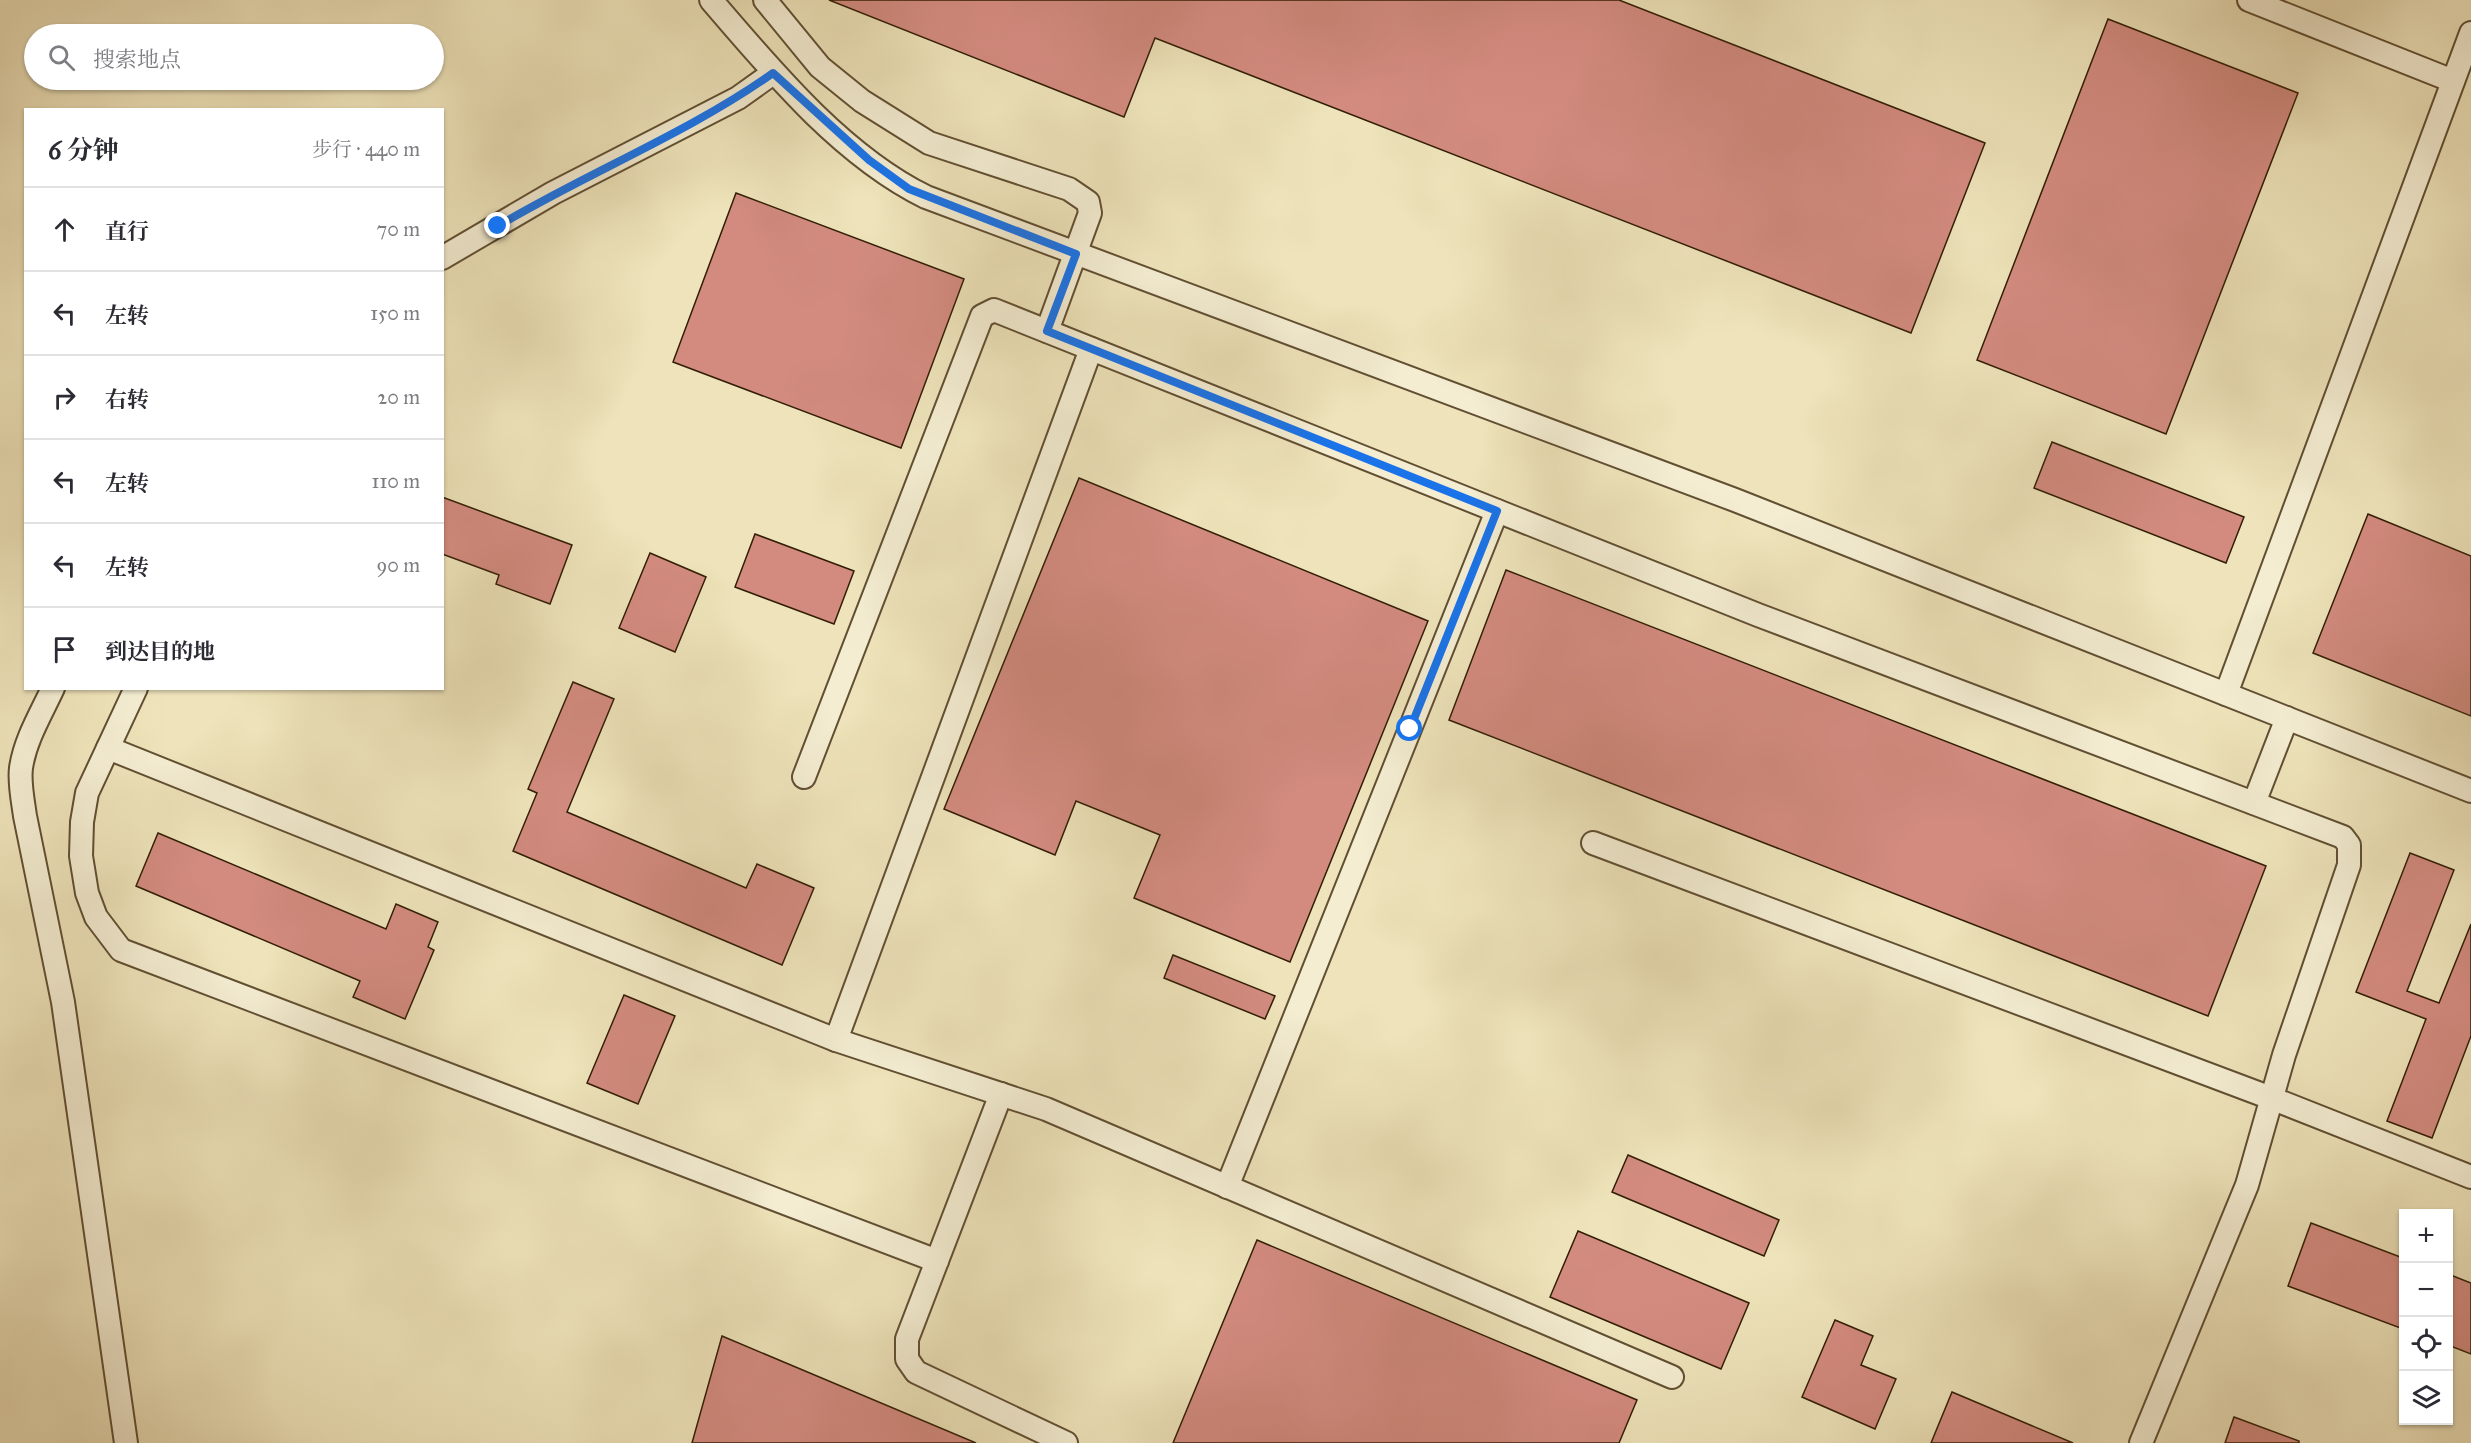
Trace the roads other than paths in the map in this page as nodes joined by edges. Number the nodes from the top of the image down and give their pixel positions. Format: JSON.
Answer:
{"nodes":[{"id":1,"x":711,"y":0,"type":"edge"},
{"id":2,"x":765,"y":0,"type":"edge"},
{"id":3,"x":2249,"y":0,"type":"edge"},
{"id":4,"x":2471,"y":33,"type":"edge"},
{"id":5,"x":773,"y":73,"type":"junction"},
{"id":6,"x":2453,"y":81,"type":"junction"},
{"id":7,"x":1076,"y":254,"type":"junction"},
{"id":8,"x":444,"y":257,"type":"edge"},
{"id":9,"x":1047,"y":331,"type":"junction"},
{"id":10,"x":1091,"y":349,"type":"junction"},
{"id":11,"x":1497,"y":511,"type":"junction"},
{"id":12,"x":52,"y":690,"type":"edge"},
{"id":13,"x":135,"y":690,"type":"edge"},
{"id":14,"x":2226,"y":693,"type":"junction"},
{"id":15,"x":2287,"y":718,"type":"junction"},
{"id":16,"x":108,"y":748,"type":"junction"},
{"id":17,"x":804,"y":777,"type":"dead end"},
{"id":18,"x":2471,"y":791,"type":"edge"},
{"id":19,"x":2254,"y":803,"type":"junction"},
{"id":20,"x":1593,"y":843,"type":"dead end"},
{"id":21,"x":836,"y":1040,"type":"junction"},
{"id":22,"x":1002,"y":1094,"type":"junction"},
{"id":23,"x":2271,"y":1098,"type":"junction"},
{"id":24,"x":2471,"y":1177,"type":"edge"},
{"id":25,"x":1227,"y":1187,"type":"junction"},
{"id":26,"x":938,"y":1261,"type":"junction"},
{"id":27,"x":1672,"y":1377,"type":"dead end"},
{"id":28,"x":126,"y":1443,"type":"edge"},
{"id":29,"x":1066,"y":1443,"type":"edge"},
{"id":30,"x":2141,"y":1443,"type":"edge"}],
"edges":[{"from":1,"to":5,"type":"street"},
{"from":2,"to":7,"type":"street"},
{"from":3,"to":6,"type":"street"},
{"from":4,"to":6,"type":"street"},
{"from":5,"to":7,"type":"street"},
{"from":5,"to":8,"type":"street"},
{"from":6,"to":14,"type":"street"},
{"from":7,"to":9,"type":"street"},
{"from":7,"to":14,"type":"street"},
{"from":9,"to":10,"type":"street"},
{"from":9,"to":17,"type":"street"},
{"from":10,"to":11,"type":"street"},
{"from":10,"to":21,"type":"street"},
{"from":11,"to":19,"type":"street"},
{"from":11,"to":25,"type":"street"},
{"from":12,"to":28,"type":"street"},
{"from":13,"to":16,"type":"street"},
{"from":14,"to":15,"type":"street"},
{"from":15,"to":18,"type":"street"},
{"from":15,"to":19,"type":"street"},
{"from":16,"to":21,"type":"street"},
{"from":16,"to":26,"type":"street"},
{"from":19,"to":23,"type":"street"},
{"from":20,"to":23,"type":"street"},
{"from":21,"to":22,"type":"street"},
{"from":22,"to":25,"type":"street"},
{"from":22,"to":26,"type":"street"},
{"from":23,"to":24,"type":"street"},
{"from":23,"to":30,"type":"street"},
{"from":25,"to":27,"type":"street"},
{"from":26,"to":29,"type":"street"}]}
